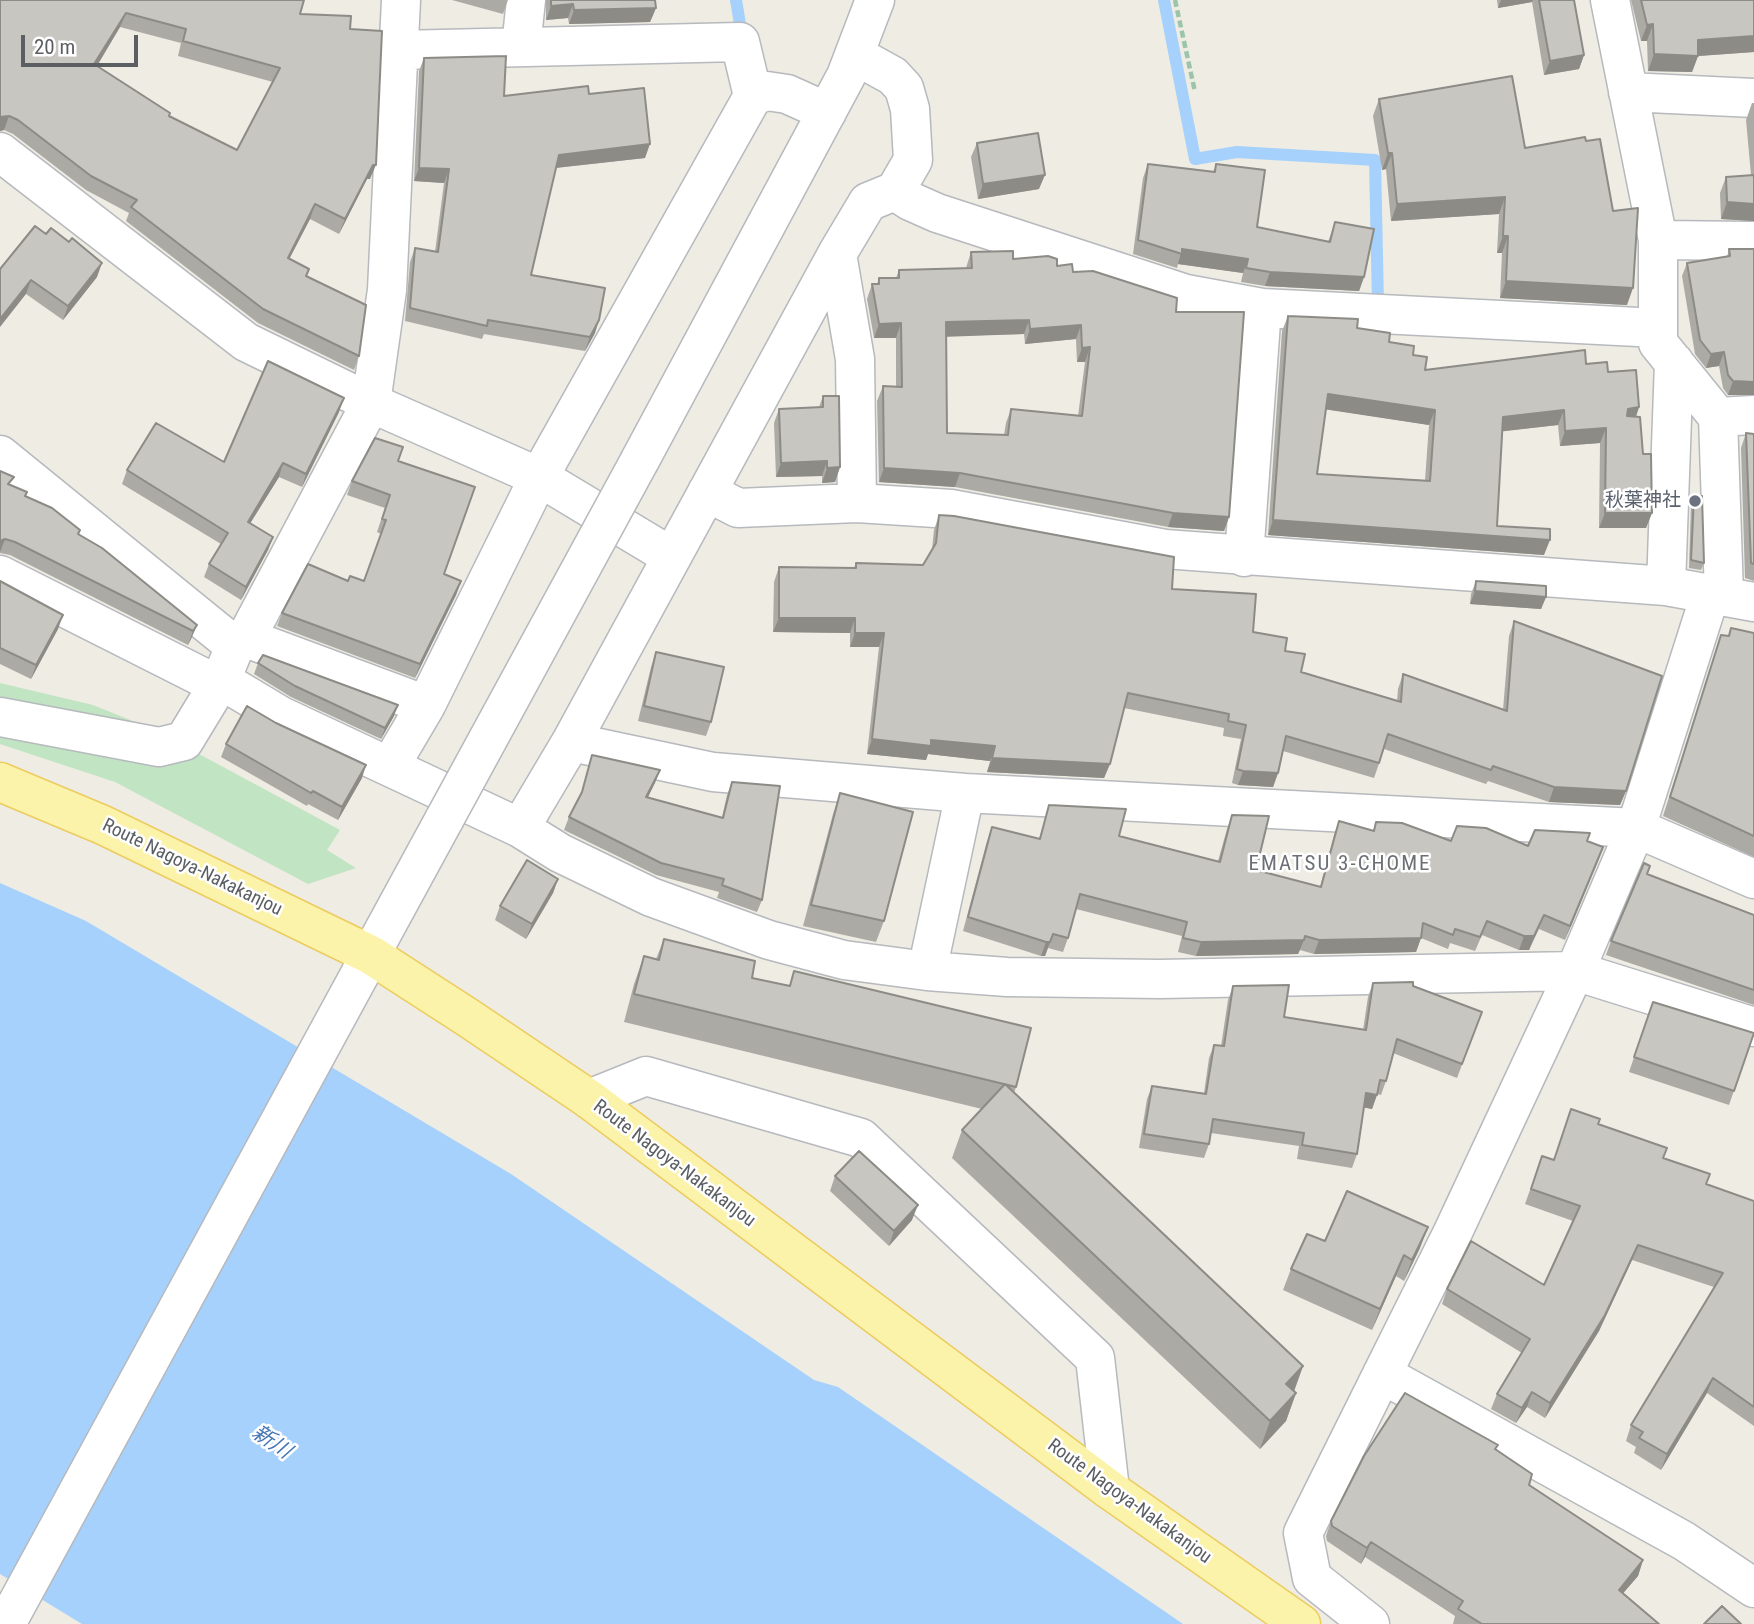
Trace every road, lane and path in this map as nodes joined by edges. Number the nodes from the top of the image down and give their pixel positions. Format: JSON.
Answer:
{"nodes":[{"id":1,"x":401,"y":0,"type":"edge"},
{"id":2,"x":526,"y":0,"type":"edge"},
{"id":3,"x":875,"y":0,"type":"edge"},
{"id":4,"x":1175,"y":0,"type":"edge"},
{"id":5,"x":1610,"y":0,"type":"edge"},
{"id":6,"x":521,"y":47,"type":"junction"},
{"id":7,"x":399,"y":50,"type":"junction"},
{"id":8,"x":855,"y":55,"type":"junction"},
{"id":9,"x":1195,"y":92,"type":"dead end"},
{"id":10,"x":1628,"y":92,"type":"junction"},
{"id":11,"x":754,"y":96,"type":"junction"},
{"id":12,"x":1754,"y":98,"type":"edge"},
{"id":13,"x":827,"y":112,"type":"junction"},
{"id":14,"x":0,"y":152,"type":"edge"},
{"id":15,"x":895,"y":191,"type":"junction"},
{"id":16,"x":1658,"y":240,"type":"junction"},
{"id":17,"x":1754,"y":241,"type":"edge"},
{"id":18,"x":837,"y":254,"type":"junction"},
{"id":19,"x":1262,"y":308,"type":"junction"},
{"id":20,"x":1666,"y":345,"type":"junction"},
{"id":21,"x":371,"y":403,"type":"junction"},
{"id":22,"x":1736,"y":416,"type":"edge"},
{"id":23,"x":0,"y":455,"type":"edge"},
{"id":24,"x":539,"y":477,"type":"junction"},
{"id":25,"x":707,"y":492,"type":"junction"},
{"id":26,"x":857,"y":503,"type":"junction"},
{"id":27,"x":1244,"y":556,"type":"junction"},
{"id":28,"x":672,"y":557,"type":"junction"},
{"id":29,"x":0,"y":575,"type":"edge"},
{"id":30,"x":1666,"y":586,"type":"junction"},
{"id":31,"x":1730,"y":596,"type":"edge"},
{"id":32,"x":230,"y":662,"type":"junction"},
{"id":33,"x":426,"y":705,"type":"junction"},
{"id":34,"x":0,"y":717,"type":"edge"},
{"id":35,"x":571,"y":742,"type":"junction"},
{"id":36,"x":390,"y":766,"type":"junction"},
{"id":37,"x":0,"y":782,"type":"edge"},
{"id":38,"x":965,"y":793,"type":"junction"},
{"id":39,"x":520,"y":828,"type":"junction"},
{"id":40,"x":1636,"y":828,"type":"junction"},
{"id":41,"x":1754,"y":879,"type":"edge"},
{"id":42,"x":371,"y":955,"type":"junction"},
{"id":43,"x":927,"y":971,"type":"junction"},
{"id":44,"x":1575,"y":971,"type":"junction"},
{"id":45,"x":1754,"y":1027,"type":"edge"},
{"id":46,"x":589,"y":1099,"type":"junction"},
{"id":47,"x":1382,"y":1374,"type":"junction"},
{"id":48,"x":1110,"y":1490,"type":"junction"},
{"id":49,"x":1754,"y":1588,"type":"edge"},
{"id":50,"x":6,"y":1624,"type":"edge"},
{"id":51,"x":1301,"y":1624,"type":"edge"},
{"id":52,"x":1370,"y":1624,"type":"edge"}],
"edges":[{"from":1,"to":7,"type":"street"},
{"from":2,"to":6,"type":"street"},
{"from":3,"to":8,"type":"street"},
{"from":4,"to":9,"type":"path"},
{"from":5,"to":10,"type":"street"},
{"from":6,"to":7,"type":"street"},
{"from":6,"to":11,"type":"street"},
{"from":7,"to":21,"type":"street"},
{"from":8,"to":13,"type":"street"},
{"from":8,"to":15,"type":"street"},
{"from":10,"to":12,"type":"street"},
{"from":10,"to":16,"type":"street"},
{"from":11,"to":13,"type":"street"},
{"from":11,"to":24,"type":"street"},
{"from":13,"to":42,"type":"street","bridge":true},
{"from":14,"to":21,"type":"street"},
{"from":15,"to":18,"type":"street"},
{"from":15,"to":19,"type":"street"},
{"from":16,"to":17,"type":"street"},
{"from":16,"to":20,"type":"street"},
{"from":18,"to":25,"type":"street"},
{"from":18,"to":26,"type":"street"},
{"from":19,"to":20,"type":"street"},
{"from":19,"to":27,"type":"street"},
{"from":20,"to":22,"type":"street"},
{"from":20,"to":30,"type":"street"},
{"from":21,"to":24,"type":"street"},
{"from":21,"to":32,"type":"street"},
{"from":22,"to":31,"type":"street"},
{"from":23,"to":32,"type":"street"},
{"from":24,"to":28,"type":"street"},
{"from":24,"to":33,"type":"street"},
{"from":25,"to":26,"type":"street"},
{"from":25,"to":28,"type":"street"},
{"from":26,"to":27,"type":"street"},
{"from":27,"to":30,"type":"street"},
{"from":28,"to":35,"type":"street"},
{"from":29,"to":32,"type":"street"},
{"from":30,"to":31,"type":"street"},
{"from":31,"to":40,"type":"street"},
{"from":32,"to":33,"type":"street"},
{"from":32,"to":34,"type":"street"},
{"from":32,"to":36,"type":"street"},
{"from":33,"to":36,"type":"street"},
{"from":35,"to":38,"type":"street"},
{"from":35,"to":39,"type":"street"},
{"from":36,"to":39,"type":"street"},
{"from":37,"to":42,"type":"main road","name":"Route Nagoya-Nakakanjou"},
{"from":38,"to":40,"type":"street"},
{"from":38,"to":43,"type":"street"},
{"from":39,"to":43,"type":"street"},
{"from":40,"to":41,"type":"street"},
{"from":40,"to":44,"type":"street"},
{"from":42,"to":46,"type":"main road","name":"Route Nagoya-Nakakanjou"},
{"from":42,"to":50,"type":"street"},
{"from":43,"to":44,"type":"street"},
{"from":44,"to":45,"type":"street"},
{"from":44,"to":47,"type":"street"},
{"from":46,"to":48,"type":"main road","name":"Route Nagoya-Nakakanjou"},
{"from":46,"to":48,"type":"street"},
{"from":47,"to":49,"type":"street"},
{"from":47,"to":52,"type":"street"},
{"from":48,"to":51,"type":"main road","name":"Route Nagoya-Nakakanjou"}]}
